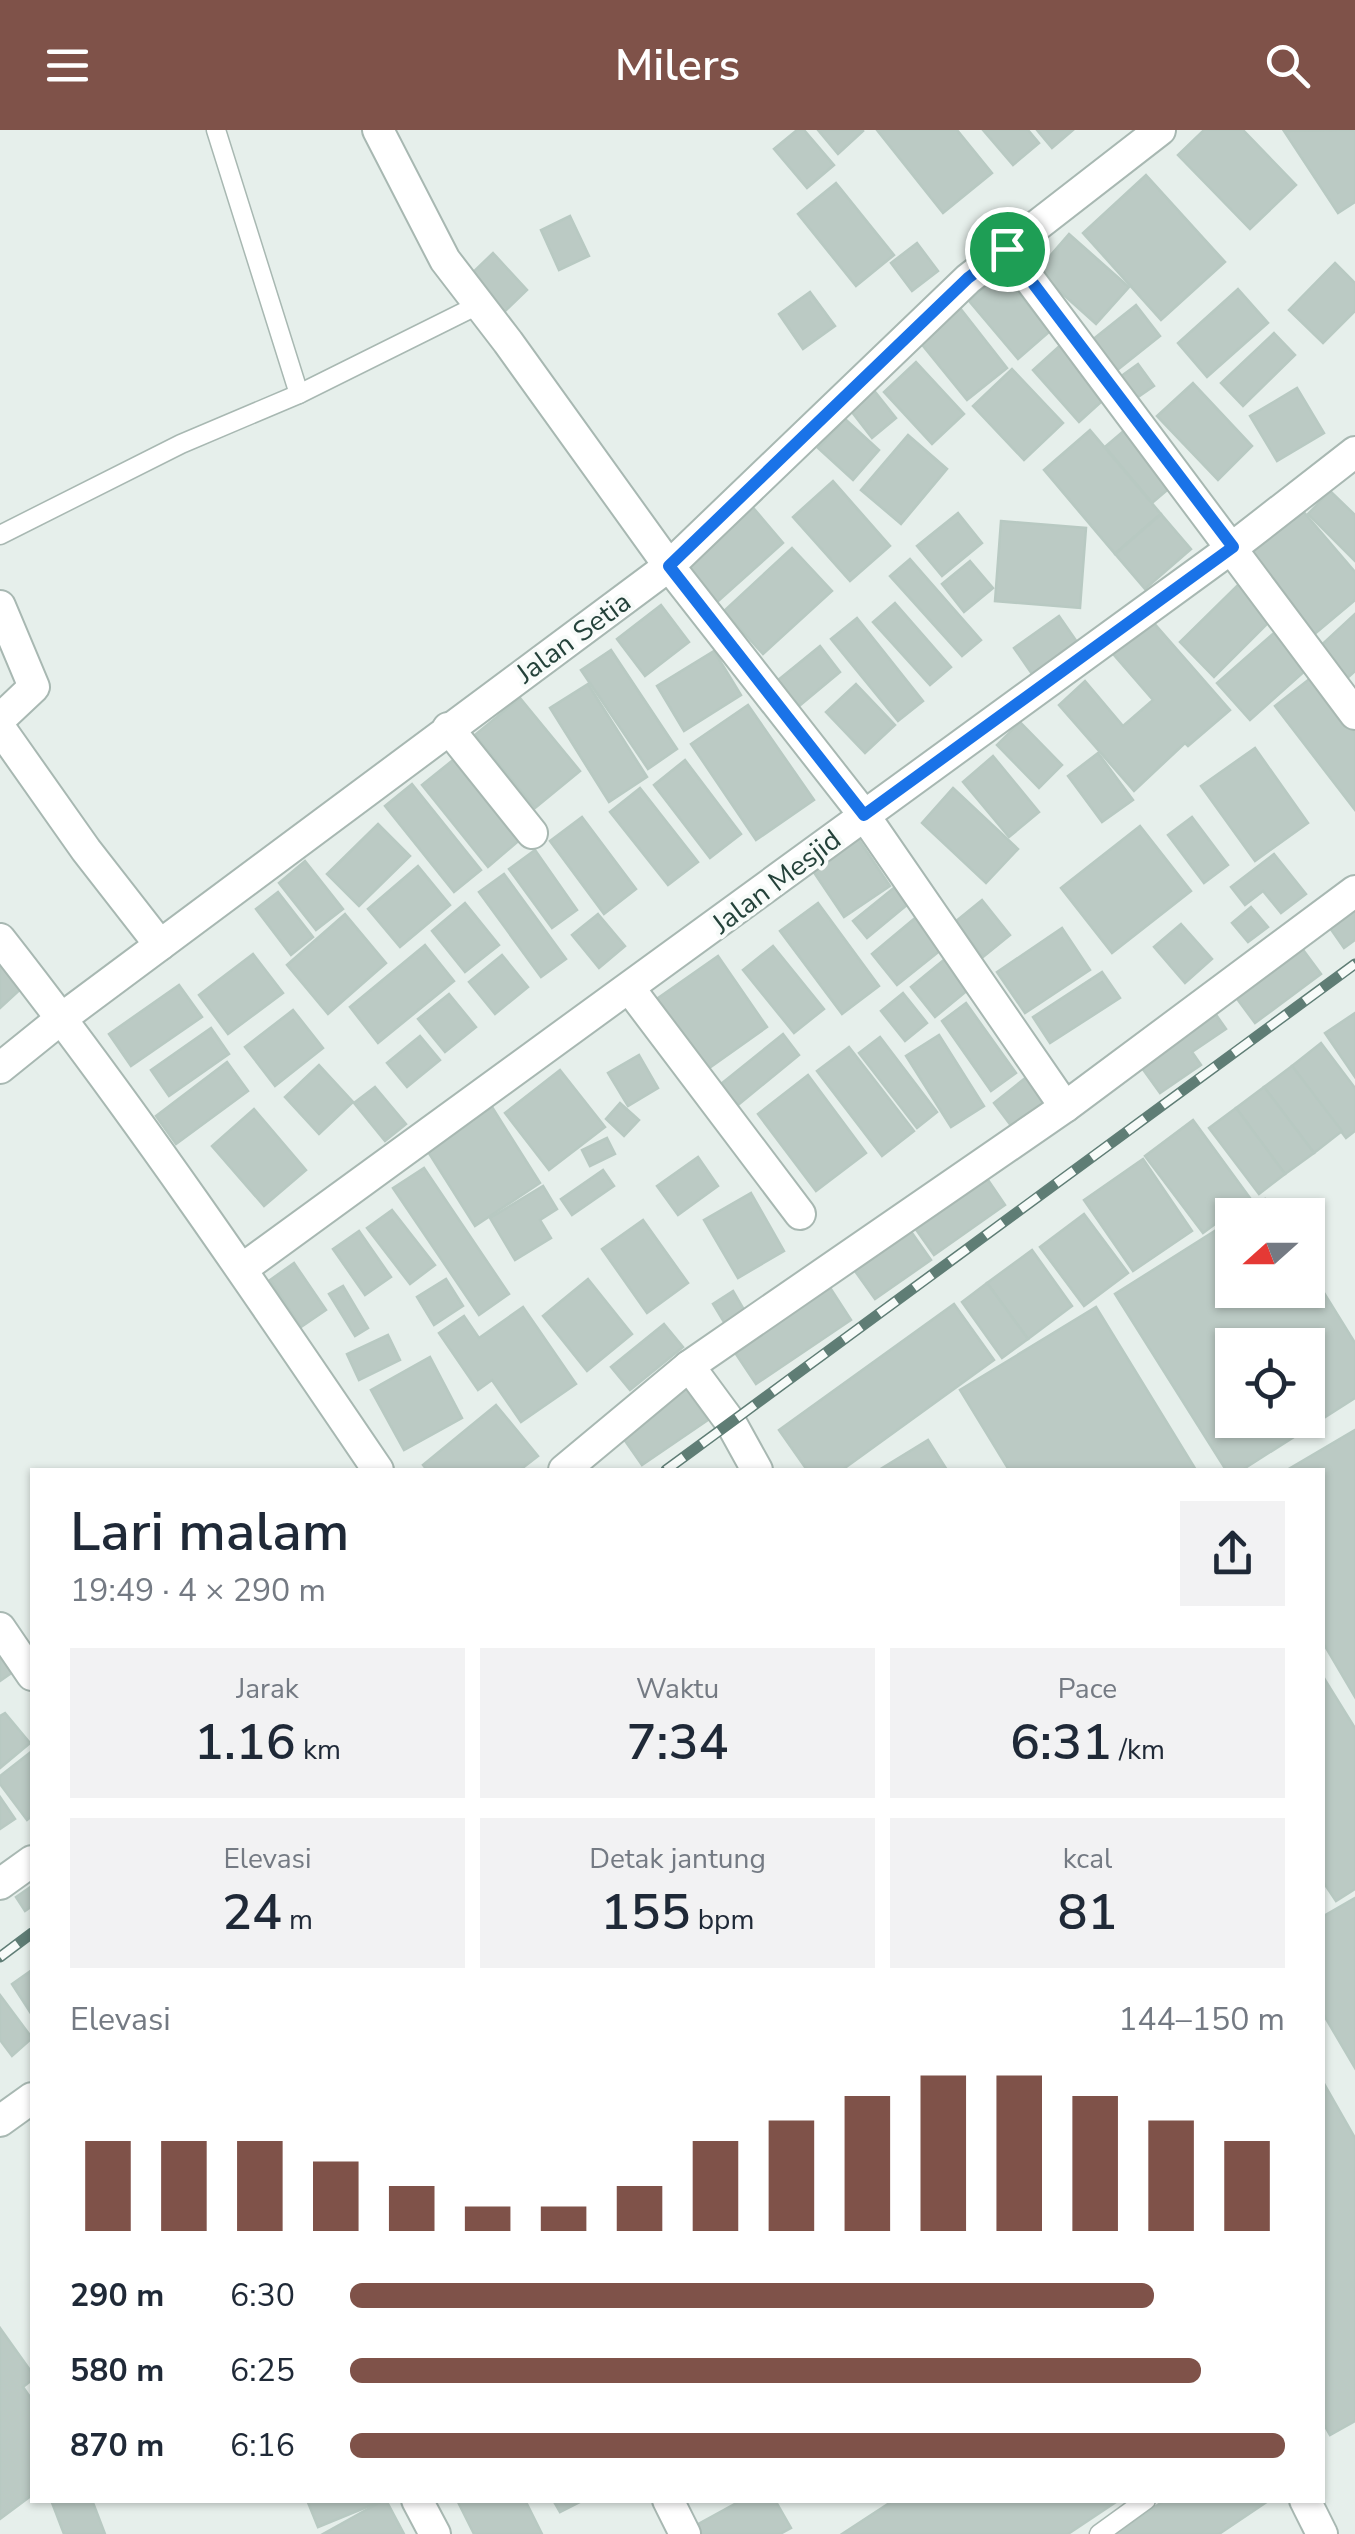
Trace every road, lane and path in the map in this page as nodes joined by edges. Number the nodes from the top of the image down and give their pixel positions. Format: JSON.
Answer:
{"nodes":[{"id":1,"x":216,"y":130,"type":"edge"},
{"id":2,"x":378,"y":130,"type":"edge"},
{"id":3,"x":1160,"y":130,"type":"edge"},
{"id":4,"x":1007,"y":249,"type":"junction"},
{"id":5,"x":478,"y":306,"type":"junction"},
{"id":6,"x":299,"y":394,"type":"junction"},
{"id":7,"x":1355,"y":452,"type":"edge"},
{"id":8,"x":0,"y":536,"type":"edge"},
{"id":9,"x":1233,"y":547,"type":"junction"},
{"id":10,"x":669,"y":566,"type":"junction"},
{"id":11,"x":0,"y":606,"type":"edge"},
{"id":12,"x":1355,"y":714,"type":"edge"},
{"id":13,"x":0,"y":720,"type":"edge"},
{"id":14,"x":0,"y":728,"type":"edge"},
{"id":15,"x":448,"y":728,"type":"junction"},
{"id":16,"x":864,"y":815,"type":"junction"},
{"id":17,"x":532,"y":832,"type":"dead end"},
{"id":18,"x":1355,"y":891,"type":"edge"},
{"id":19,"x":0,"y":938,"type":"edge"},
{"id":20,"x":160,"y":945,"type":"junction"},
{"id":21,"x":630,"y":989,"type":"junction"},
{"id":22,"x":62,"y":1018,"type":"junction"},
{"id":23,"x":0,"y":1068,"type":"edge"},
{"id":24,"x":1065,"y":1107,"type":"junction"},
{"id":25,"x":800,"y":1214,"type":"dead end"},
{"id":26,"x":242,"y":1268,"type":"junction"},
{"id":27,"x":689,"y":1366,"type":"junction"},
{"id":28,"x":377,"y":1468,"type":"edge"},
{"id":29,"x":566,"y":1468,"type":"edge"},
{"id":30,"x":756,"y":1468,"type":"edge"},
{"id":31,"x":0,"y":1628,"type":"edge"},
{"id":32,"x":30,"y":1672,"type":"edge"},
{"id":33,"x":30,"y":1862,"type":"edge"},
{"id":34,"x":0,"y":1884,"type":"edge"},
{"id":35,"x":30,"y":2099,"type":"edge"},
{"id":36,"x":0,"y":2121,"type":"edge"},
{"id":37,"x":418,"y":2503,"type":"edge"},
{"id":38,"x":670,"y":2503,"type":"edge"},
{"id":39,"x":1142,"y":2503,"type":"edge"},
{"id":40,"x":1306,"y":2503,"type":"edge"},
{"id":41,"x":434,"y":2534,"type":"edge"},
{"id":42,"x":685,"y":2534,"type":"edge"},
{"id":43,"x":1099,"y":2534,"type":"edge"},
{"id":44,"x":1322,"y":2534,"type":"edge"}],
"edges":[{"from":1,"to":6,"type":"lane"},
{"from":2,"to":5,"type":"street"},
{"from":3,"to":4,"type":"street","name":"Jalan Setia"},
{"from":4,"to":9,"type":"street"},
{"from":4,"to":10,"type":"street","name":"Jalan Setia"},
{"from":5,"to":6,"type":"lane"},
{"from":5,"to":10,"type":"street"},
{"from":6,"to":8,"type":"lane"},
{"from":7,"to":9,"type":"street","name":"Jalan Mesjid"},
{"from":9,"to":12,"type":"street"},
{"from":9,"to":16,"type":"street","name":"Jalan Mesjid"},
{"from":10,"to":15,"type":"street","name":"Jalan Setia"},
{"from":10,"to":16,"type":"street"},
{"from":11,"to":13,"type":"street"},
{"from":14,"to":20,"type":"street"},
{"from":15,"to":17,"type":"street"},
{"from":15,"to":20,"type":"street","name":"Jalan Setia"},
{"from":16,"to":21,"type":"street","name":"Jalan Mesjid"},
{"from":16,"to":24,"type":"street"},
{"from":18,"to":24,"type":"street"},
{"from":19,"to":22,"type":"street"},
{"from":20,"to":22,"type":"street","name":"Jalan Setia"},
{"from":21,"to":25,"type":"street"},
{"from":21,"to":26,"type":"street","name":"Jalan Mesjid"},
{"from":22,"to":23,"type":"street","name":"Jalan Setia"},
{"from":22,"to":26,"type":"street"},
{"from":24,"to":27,"type":"street"},
{"from":26,"to":28,"type":"street"},
{"from":27,"to":29,"type":"street"},
{"from":27,"to":30,"type":"street"},
{"from":31,"to":32,"type":"street"},
{"from":33,"to":34,"type":"street"},
{"from":35,"to":36,"type":"street"},
{"from":37,"to":41,"type":"street"},
{"from":38,"to":42,"type":"street"},
{"from":39,"to":43,"type":"lane"},
{"from":40,"to":44,"type":"street"}]}
